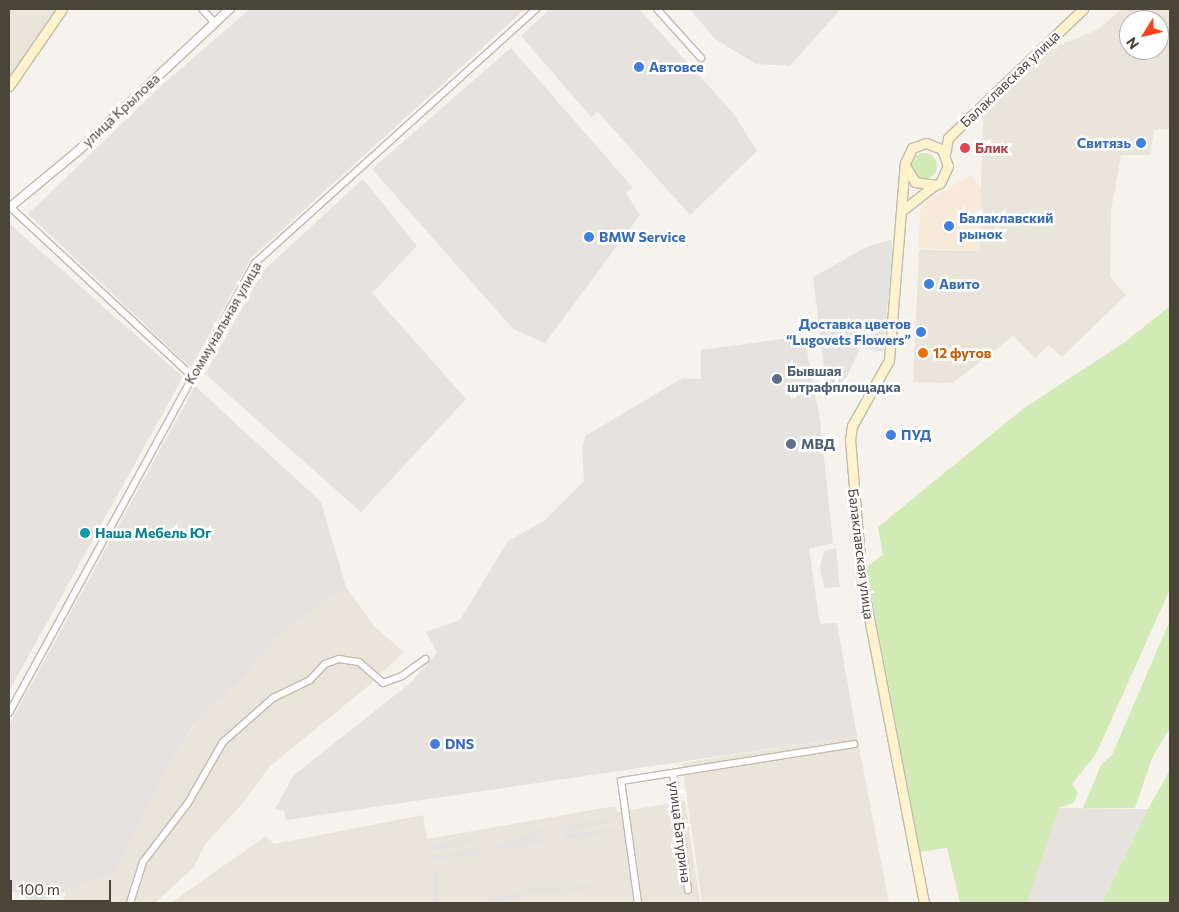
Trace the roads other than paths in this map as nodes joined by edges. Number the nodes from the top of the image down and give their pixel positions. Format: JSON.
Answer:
{"nodes":[{"id":1,"x":62,"y":9,"type":"edge"},
{"id":2,"x":202,"y":9,"type":"edge"},
{"id":3,"x":230,"y":9,"type":"edge"},
{"id":4,"x":536,"y":9,"type":"edge"},
{"id":5,"x":657,"y":9,"type":"edge"},
{"id":6,"x":1083,"y":9,"type":"edge"},
{"id":7,"x":216,"y":23,"type":"junction"},
{"id":8,"x":701,"y":58,"type":"dead end"},
{"id":9,"x":9,"y":86,"type":"edge"},
{"id":10,"x":948,"y":138,"type":"junction"},
{"id":11,"x":934,"y":144,"type":"junction"},
{"id":12,"x":945,"y":154,"type":"junction"},
{"id":13,"x":905,"y":164,"type":"junction"},
{"id":14,"x":938,"y":184,"type":"junction"},
{"id":15,"x":9,"y":207,"type":"edge"},
{"id":16,"x":904,"y":209,"type":"junction"},
{"id":17,"x":192,"y":376,"type":"junction"},
{"id":18,"x":425,"y":659,"type":"dead end"},
{"id":19,"x":9,"y":713,"type":"edge"},
{"id":20,"x":854,"y":744,"type":"dead end"},
{"id":21,"x":673,"y":773,"type":"junction"},
{"id":22,"x":688,"y":890,"type":"dead end"},
{"id":23,"x":130,"y":903,"type":"edge"},
{"id":24,"x":638,"y":903,"type":"edge"},
{"id":25,"x":924,"y":903,"type":"edge"}],
"edges":[{"from":1,"to":9,"type":"main road"},
{"from":2,"to":7,"type":"street"},
{"from":3,"to":7,"type":"street","name":"улица Крылова"},
{"from":4,"to":17,"type":"street","name":"Коммунальная улица"},
{"from":5,"to":8,"type":"street"},
{"from":6,"to":10,"type":"main road","name":"Балаклавская улица"},
{"from":7,"to":15,"type":"street","name":"улица Крылова"},
{"from":10,"to":11,"type":"main road"},
{"from":10,"to":12,"type":"main road","name":"Балаклавская улица"},
{"from":11,"to":12,"type":"main road"},
{"from":11,"to":13,"type":"main road"},
{"from":12,"to":14,"type":"main road","name":"Балаклавская улица"},
{"from":13,"to":14,"type":"main road"},
{"from":13,"to":16,"type":"main road","name":"Балаклавская улица"},
{"from":14,"to":16,"type":"main road"},
{"from":15,"to":17,"type":"street"},
{"from":16,"to":25,"type":"main road","name":"Балаклавская улица"},
{"from":17,"to":19,"type":"street","name":"Коммунальная улица"},
{"from":18,"to":23,"type":"street"},
{"from":20,"to":21,"type":"street"},
{"from":21,"to":22,"type":"street","name":"улица Батурина"},
{"from":21,"to":24,"type":"street"}]}
